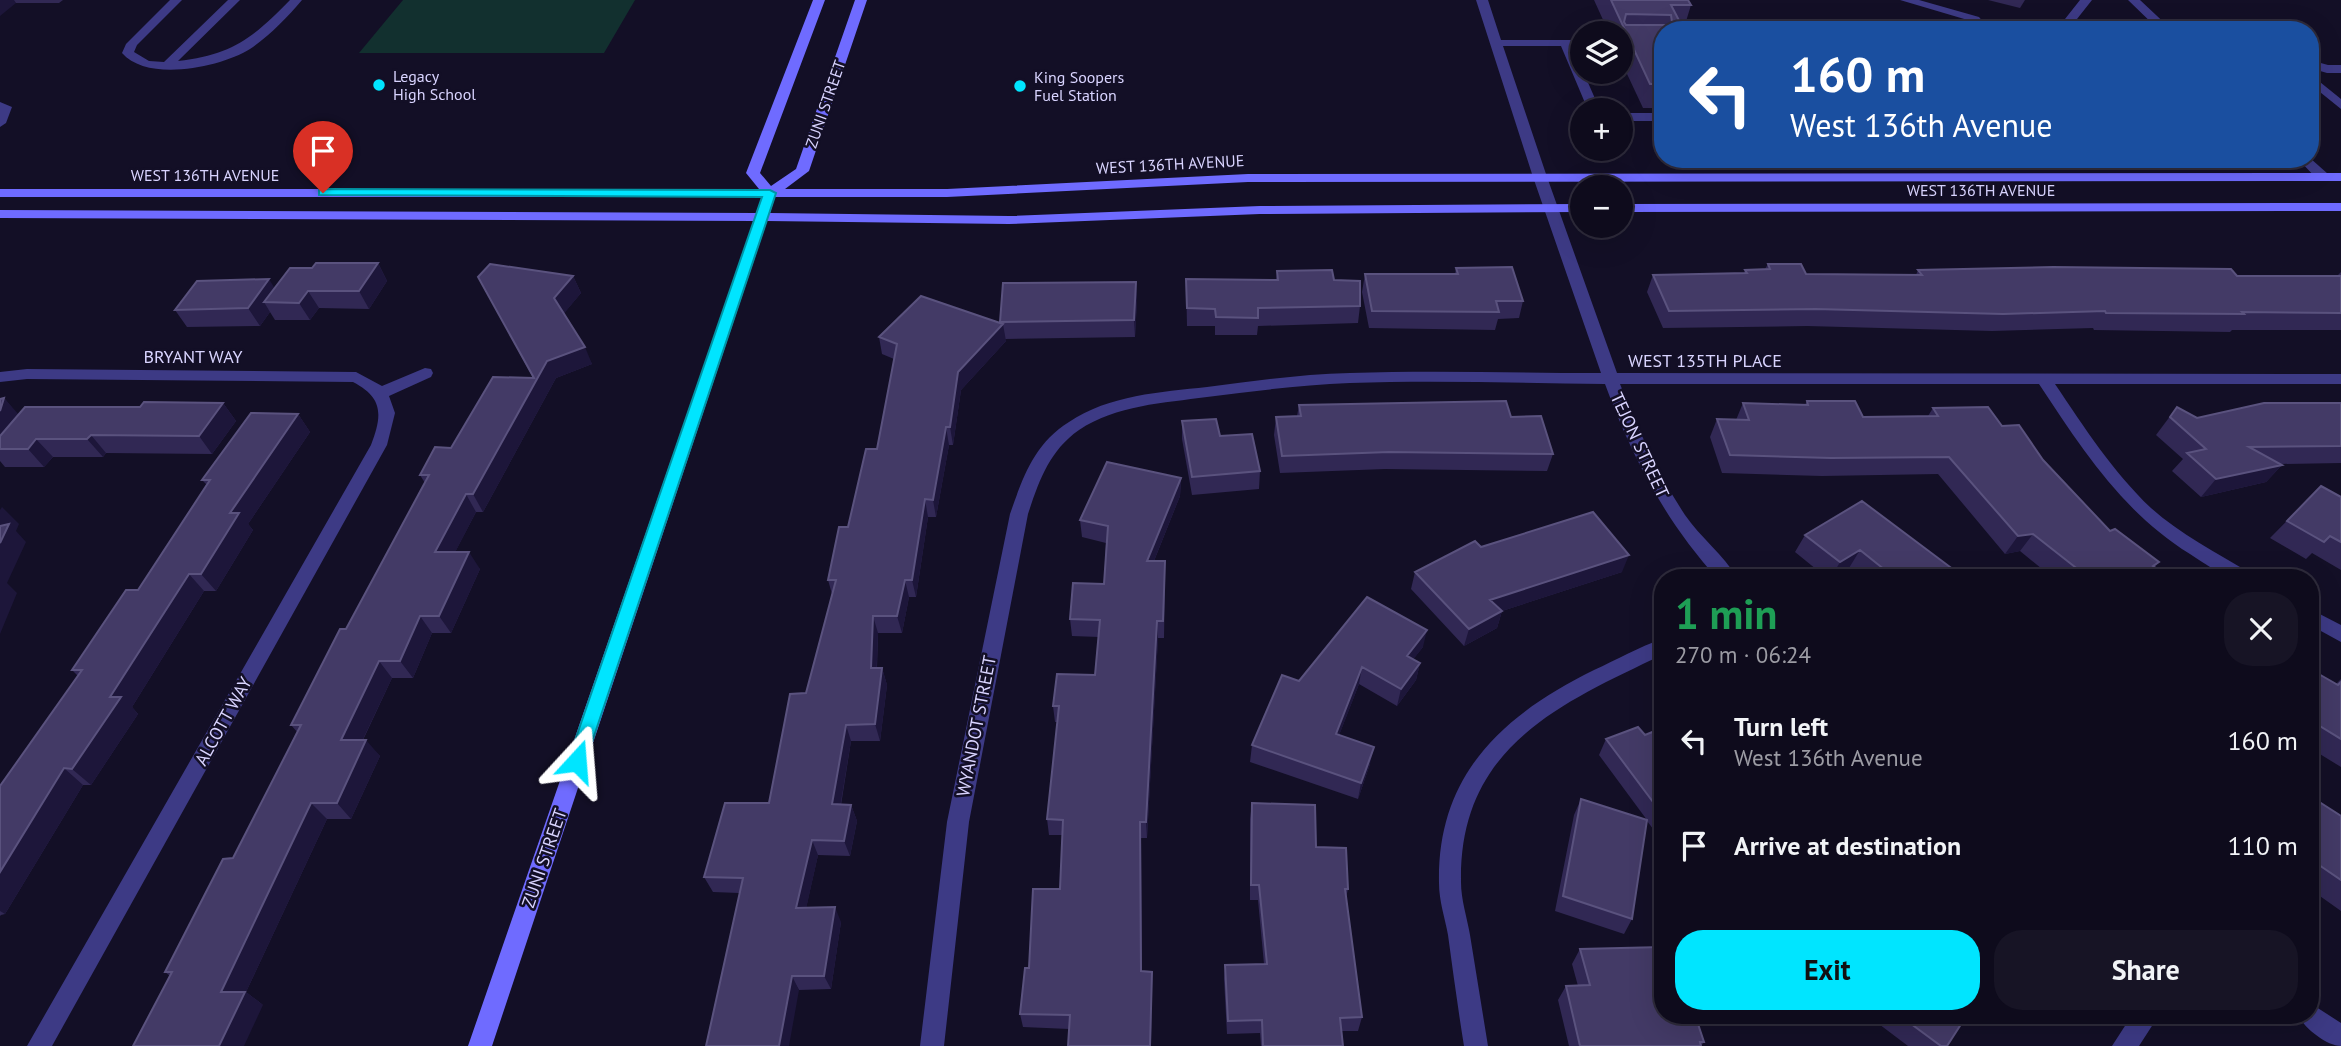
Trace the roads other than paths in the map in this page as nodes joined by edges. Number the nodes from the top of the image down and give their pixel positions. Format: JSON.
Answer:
{"nodes":[{"id":1,"x":176,"y":0,"type":"edge"},
{"id":2,"x":234,"y":0,"type":"edge"},
{"id":3,"x":296,"y":0,"type":"edge"},
{"id":4,"x":819,"y":0,"type":"edge"},
{"id":5,"x":861,"y":0,"type":"edge"},
{"id":6,"x":1482,"y":0,"type":"edge"},
{"id":7,"x":1906,"y":0,"type":"edge"},
{"id":8,"x":2087,"y":0,"type":"edge"},
{"id":9,"x":2134,"y":0,"type":"edge"},
{"id":10,"x":1977,"y":21,"type":"edge"},
{"id":11,"x":2072,"y":21,"type":"edge"},
{"id":12,"x":2156,"y":21,"type":"edge"},
{"id":13,"x":1497,"y":43,"type":"junction"},
{"id":14,"x":1566,"y":43,"type":"junction"},
{"id":15,"x":1570,"y":43,"type":"edge"},
{"id":16,"x":167,"y":66,"type":"junction"},
{"id":17,"x":2319,"y":67,"type":"edge"},
{"id":18,"x":2341,"y":69,"type":"edge"},
{"id":19,"x":2319,"y":86,"type":"edge"},
{"id":20,"x":1589,"y":98,"type":"edge"},
{"id":21,"x":2341,"y":105,"type":"edge"},
{"id":22,"x":0,"y":106,"type":"edge"},
{"id":23,"x":1633,"y":117,"type":"edge"},
{"id":24,"x":1654,"y":117,"type":"dead end"},
{"id":25,"x":0,"y":123,"type":"edge"},
{"id":26,"x":2314,"y":168,"type":"edge"},
{"id":27,"x":1540,"y":177,"type":"junction"},
{"id":28,"x":2323,"y":177,"type":"junction"},
{"id":29,"x":2341,"y":177,"type":"edge"},
{"id":30,"x":0,"y":192,"type":"edge"},
{"id":31,"x":770,"y":193,"type":"junction"},
{"id":32,"x":2341,"y":207,"type":"edge"},
{"id":33,"x":1551,"y":208,"type":"junction"},
{"id":34,"x":1570,"y":208,"type":"edge"},
{"id":35,"x":1633,"y":208,"type":"edge"},
{"id":36,"x":0,"y":214,"type":"edge"},
{"id":37,"x":762,"y":217,"type":"junction"},
{"id":38,"x":425,"y":373,"type":"dead end"},
{"id":39,"x":0,"y":377,"type":"edge"},
{"id":40,"x":1611,"y":379,"type":"junction"},
{"id":41,"x":2341,"y":379,"type":"edge"},
{"id":42,"x":2044,"y":380,"type":"junction"},
{"id":43,"x":380,"y":393,"type":"junction"},
{"id":44,"x":1075,"y":425,"type":"joint"},
{"id":45,"x":1719,"y":569,"type":"edge"},
{"id":46,"x":2230,"y":569,"type":"edge"},
{"id":47,"x":2319,"y":621,"type":"edge"},
{"id":48,"x":2341,"y":634,"type":"edge"},
{"id":49,"x":1654,"y":650,"type":"edge"},
{"id":50,"x":2319,"y":1021,"type":"edge"},
{"id":51,"x":2140,"y":1024,"type":"edge"},
{"id":52,"x":2341,"y":1037,"type":"edge"},
{"id":53,"x":40,"y":1046,"type":"edge"},
{"id":54,"x":480,"y":1046,"type":"edge"},
{"id":55,"x":932,"y":1046,"type":"edge"},
{"id":56,"x":1476,"y":1046,"type":"edge"},
{"id":57,"x":2124,"y":1046,"type":"edge"}],
"edges":[{"from":1,"to":16,"type":"street"},
{"from":2,"to":16,"type":"street"},
{"from":3,"to":16,"type":"street"},
{"from":4,"to":31,"type":"main road"},
{"from":5,"to":31,"type":"main road","name":"ZUNI STREET"},
{"from":6,"to":13,"type":"street","name":"TEJON STREET"},
{"from":7,"to":10,"type":"street"},
{"from":8,"to":11,"type":"street"},
{"from":9,"to":12,"type":"street"},
{"from":13,"to":14,"type":"street"},
{"from":13,"to":27,"type":"street","name":"TEJON STREET"},
{"from":14,"to":15,"type":"street"},
{"from":14,"to":20,"type":"street"},
{"from":17,"to":18,"type":"street"},
{"from":19,"to":21,"type":"street"},
{"from":22,"to":25,"type":"street"},
{"from":23,"to":24,"type":"street"},
{"from":26,"to":28,"type":"street"},
{"from":27,"to":28,"type":"main road","name":"WEST 136TH AVENUE"},
{"from":27,"to":31,"type":"main road","name":"WEST 136TH AVENUE"},
{"from":27,"to":33,"type":"street","name":"TEJON STREET"},
{"from":28,"to":29,"type":"main road","name":"WEST 136TH AVENUE"},
{"from":30,"to":31,"type":"main road","name":"WEST 136TH AVENUE"},
{"from":31,"to":37,"type":"main road","name":"ZUNI STREET"},
{"from":32,"to":35,"type":"main road","name":"WEST 136TH AVENUE"},
{"from":33,"to":34,"type":"main road"},
{"from":33,"to":37,"type":"main road"},
{"from":33,"to":40,"type":"street","name":"TEJON STREET"},
{"from":36,"to":37,"type":"main road"},
{"from":37,"to":54,"type":"main road","name":"ZUNI STREET"},
{"from":38,"to":43,"type":"street"},
{"from":39,"to":43,"type":"street","name":"BRYANT WAY"},
{"from":40,"to":42,"type":"street","name":"WEST 135TH PLACE"},
{"from":40,"to":44,"type":"street","name":"WEST 135TH PLACE"},
{"from":40,"to":45,"type":"street","name":"TEJON STREET"},
{"from":41,"to":42,"type":"street","name":"WEST 135TH PLACE"},
{"from":42,"to":46,"type":"street"},
{"from":43,"to":53,"type":"street","name":"ALCOTT WAY"},
{"from":44,"to":55,"type":"street","name":"WYANDOT STREET"},
{"from":47,"to":48,"type":"street"},
{"from":49,"to":56,"type":"street"},
{"from":50,"to":52,"type":"street"},
{"from":51,"to":57,"type":"street"}]}
